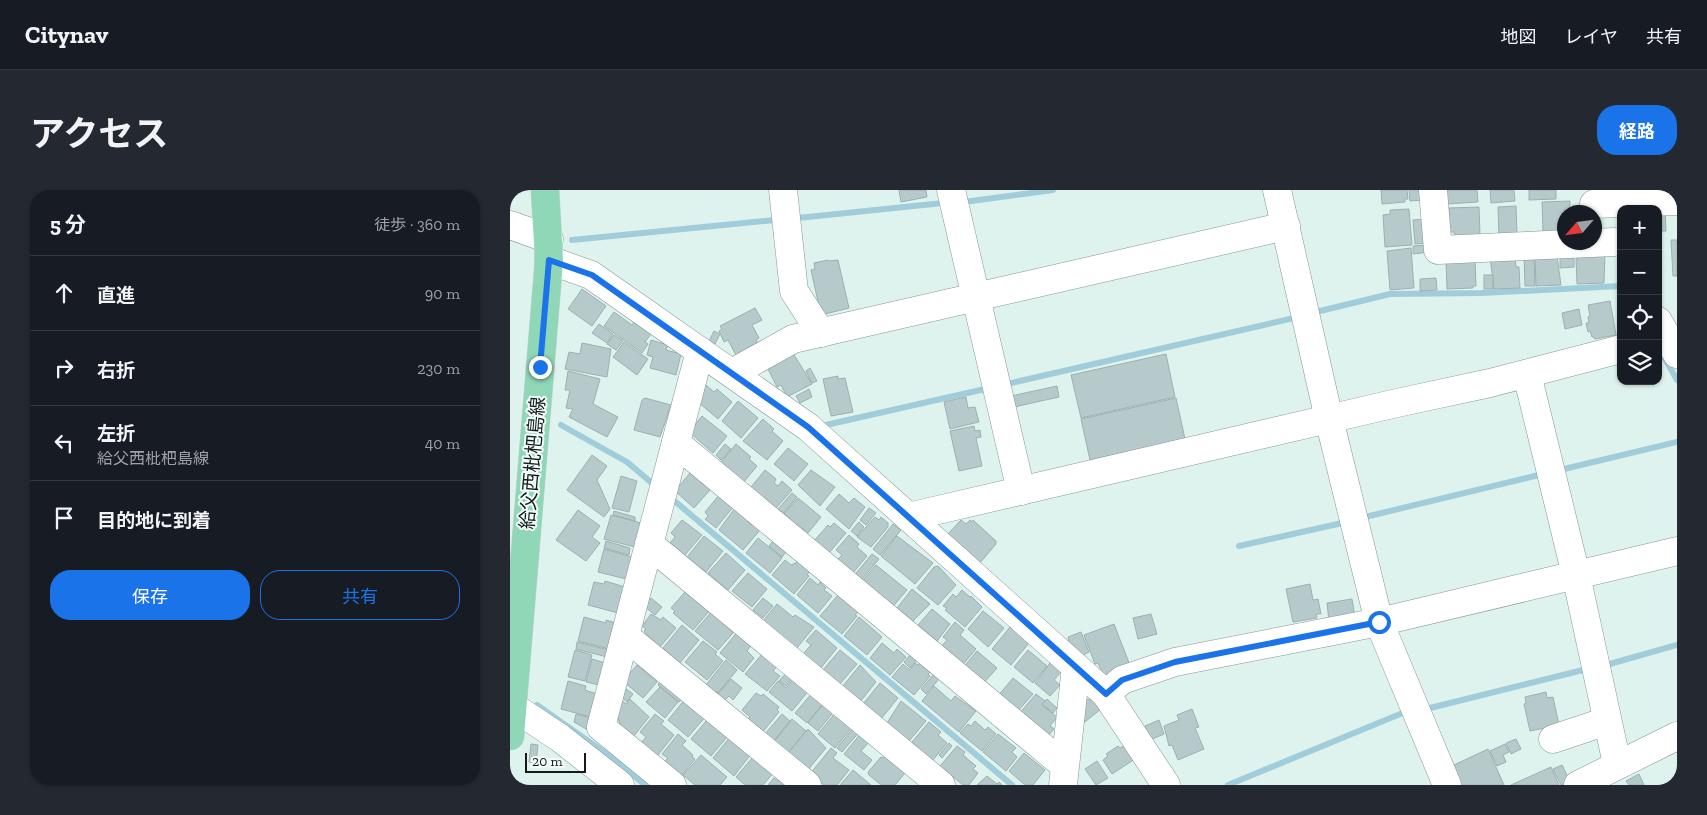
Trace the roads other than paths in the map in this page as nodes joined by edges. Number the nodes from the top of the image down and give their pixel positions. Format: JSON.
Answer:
{"nodes":[{"id":1,"x":545,"y":190,"type":"edge"},
{"id":2,"x":783,"y":190,"type":"edge"},
{"id":3,"x":951,"y":190,"type":"edge"},
{"id":4,"x":1278,"y":190,"type":"edge"},
{"id":5,"x":1433,"y":190,"type":"edge"},
{"id":6,"x":1590,"y":197,"type":"edge"},
{"id":7,"x":1677,"y":201,"type":"edge"},
{"id":8,"x":510,"y":225,"type":"edge"},
{"id":9,"x":1286,"y":226,"type":"junction"},
{"id":10,"x":1617,"y":248,"type":"edge"},
{"id":11,"x":549,"y":250,"type":"junction"},
{"id":12,"x":975,"y":297,"type":"junction"},
{"id":13,"x":821,"y":332,"type":"junction"},
{"id":14,"x":1617,"y":350,"type":"edge"},
{"id":15,"x":700,"y":351,"type":"junction"},
{"id":16,"x":732,"y":373,"type":"junction"},
{"id":17,"x":1527,"y":374,"type":"junction"},
{"id":18,"x":1329,"y":419,"type":"junction"},
{"id":19,"x":676,"y":443,"type":"junction"},
{"id":20,"x":1021,"y":491,"type":"junction"},
{"id":21,"x":908,"y":517,"type":"junction"},
{"id":22,"x":649,"y":544,"type":"junction"},
{"id":23,"x":1677,"y":551,"type":"edge"},
{"id":24,"x":1576,"y":575,"type":"junction"},
{"id":25,"x":1379,"y":622,"type":"junction"},
{"id":26,"x":625,"y":636,"type":"junction"},
{"id":27,"x":1076,"y":667,"type":"junction"},
{"id":28,"x":1106,"y":694,"type":"junction"},
{"id":29,"x":512,"y":706,"type":"junction"},
{"id":30,"x":1607,"y":720,"type":"junction"},
{"id":31,"x":510,"y":736,"type":"edge"},
{"id":32,"x":1677,"y":736,"type":"edge"},
{"id":33,"x":1553,"y":738,"type":"dead end"},
{"id":34,"x":1616,"y":772,"type":"edge"},
{"id":35,"x":1064,"y":775,"type":"edge"},
{"id":36,"x":620,"y":785,"type":"edge"},
{"id":37,"x":672,"y":785,"type":"edge"},
{"id":38,"x":807,"y":785,"type":"edge"},
{"id":39,"x":941,"y":785,"type":"edge"},
{"id":40,"x":1166,"y":785,"type":"edge"},
{"id":41,"x":1447,"y":785,"type":"edge"},
{"id":42,"x":1578,"y":785,"type":"edge"}],
"edges":[{"from":1,"to":11,"type":"main road","name":"給父西枇杷島線"},
{"from":2,"to":13,"type":"street"},
{"from":3,"to":12,"type":"street"},
{"from":4,"to":9,"type":"street"},
{"from":5,"to":10,"type":"street"},
{"from":6,"to":7,"type":"street"},
{"from":6,"to":10,"type":"street"},
{"from":8,"to":11,"type":"street"},
{"from":9,"to":12,"type":"street"},
{"from":9,"to":18,"type":"street"},
{"from":11,"to":15,"type":"street"},
{"from":11,"to":29,"type":"main road","name":"給父西枇杷島線"},
{"from":12,"to":13,"type":"street"},
{"from":12,"to":20,"type":"street"},
{"from":13,"to":16,"type":"street"},
{"from":14,"to":17,"type":"street"},
{"from":15,"to":16,"type":"street"},
{"from":15,"to":19,"type":"street"},
{"from":16,"to":21,"type":"street"},
{"from":17,"to":18,"type":"street"},
{"from":17,"to":24,"type":"street"},
{"from":18,"to":20,"type":"street"},
{"from":18,"to":25,"type":"street"},
{"from":19,"to":22,"type":"street"},
{"from":19,"to":35,"type":"street"},
{"from":20,"to":21,"type":"street"},
{"from":21,"to":27,"type":"street"},
{"from":22,"to":26,"type":"street"},
{"from":22,"to":39,"type":"street"},
{"from":23,"to":24,"type":"street"},
{"from":24,"to":25,"type":"street"},
{"from":24,"to":30,"type":"street"},
{"from":25,"to":28,"type":"street"},
{"from":25,"to":41,"type":"street"},
{"from":26,"to":37,"type":"street"},
{"from":26,"to":38,"type":"street"},
{"from":27,"to":28,"type":"street"},
{"from":27,"to":35,"type":"street"},
{"from":28,"to":40,"type":"street"},
{"from":29,"to":31,"type":"main road","name":"給父西枇杷島線"},
{"from":29,"to":36,"type":"street"},
{"from":30,"to":33,"type":"street"},
{"from":30,"to":34,"type":"street"},
{"from":32,"to":34,"type":"street"},
{"from":34,"to":42,"type":"street"}]}
